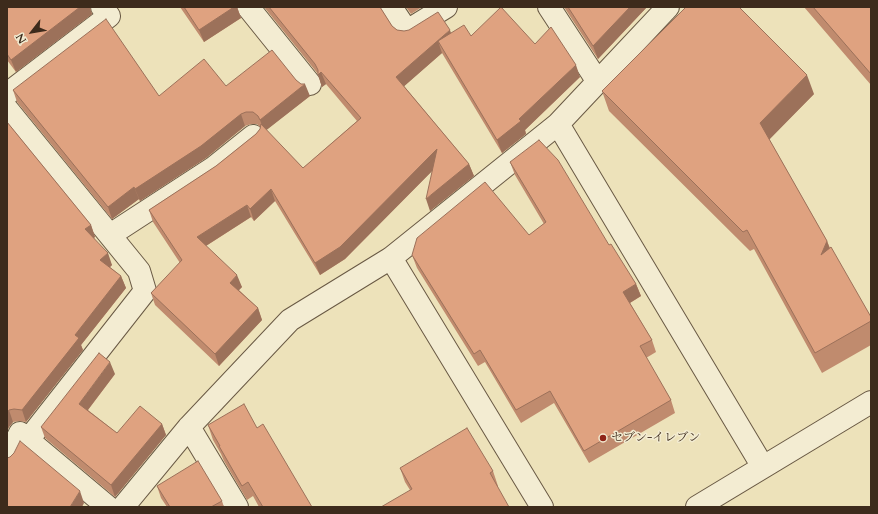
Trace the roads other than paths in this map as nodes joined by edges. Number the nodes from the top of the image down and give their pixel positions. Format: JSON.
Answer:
{"nodes":[{"id":1,"x":102,"y":7,"type":"edge"},
{"id":2,"x":248,"y":7,"type":"edge"},
{"id":3,"x":391,"y":7,"type":"edge"},
{"id":4,"x":446,"y":7,"type":"edge"},
{"id":5,"x":549,"y":7,"type":"edge"},
{"id":6,"x":668,"y":7,"type":"edge"},
{"id":7,"x":598,"y":82,"type":"junction"},
{"id":8,"x":310,"y":84,"type":"dead end"},
{"id":9,"x":7,"y":94,"type":"edge"},
{"id":10,"x":7,"y":109,"type":"edge"},
{"id":11,"x":558,"y":124,"type":"junction"},
{"id":12,"x":253,"y":136,"type":"edge"},
{"id":13,"x":110,"y":235,"type":"junction"},
{"id":14,"x":391,"y":258,"type":"junction"},
{"id":15,"x":871,"y":402,"type":"edge"},
{"id":16,"x":189,"y":427,"type":"junction"},
{"id":17,"x":18,"y":431,"type":"edge"},
{"id":18,"x":7,"y":459,"type":"edge"},
{"id":19,"x":763,"y":468,"type":"junction"},
{"id":20,"x":108,"y":507,"type":"edge"},
{"id":21,"x":123,"y":507,"type":"edge"},
{"id":22,"x":237,"y":507,"type":"edge"},
{"id":23,"x":542,"y":507,"type":"edge"},
{"id":24,"x":697,"y":507,"type":"edge"}],
"edges":[{"from":1,"to":9,"type":"street"},
{"from":2,"to":8,"type":"street"},
{"from":3,"to":4,"type":"street"},
{"from":5,"to":7,"type":"street"},
{"from":6,"to":7,"type":"street"},
{"from":7,"to":11,"type":"street"},
{"from":10,"to":13,"type":"street"},
{"from":11,"to":14,"type":"street"},
{"from":11,"to":19,"type":"street"},
{"from":12,"to":13,"type":"street"},
{"from":13,"to":17,"type":"street"},
{"from":14,"to":16,"type":"street"},
{"from":14,"to":23,"type":"street"},
{"from":15,"to":19,"type":"street"},
{"from":16,"to":21,"type":"street"},
{"from":16,"to":22,"type":"street"},
{"from":17,"to":18,"type":"street"},
{"from":17,"to":20,"type":"street"},
{"from":19,"to":24,"type":"street"}]}
